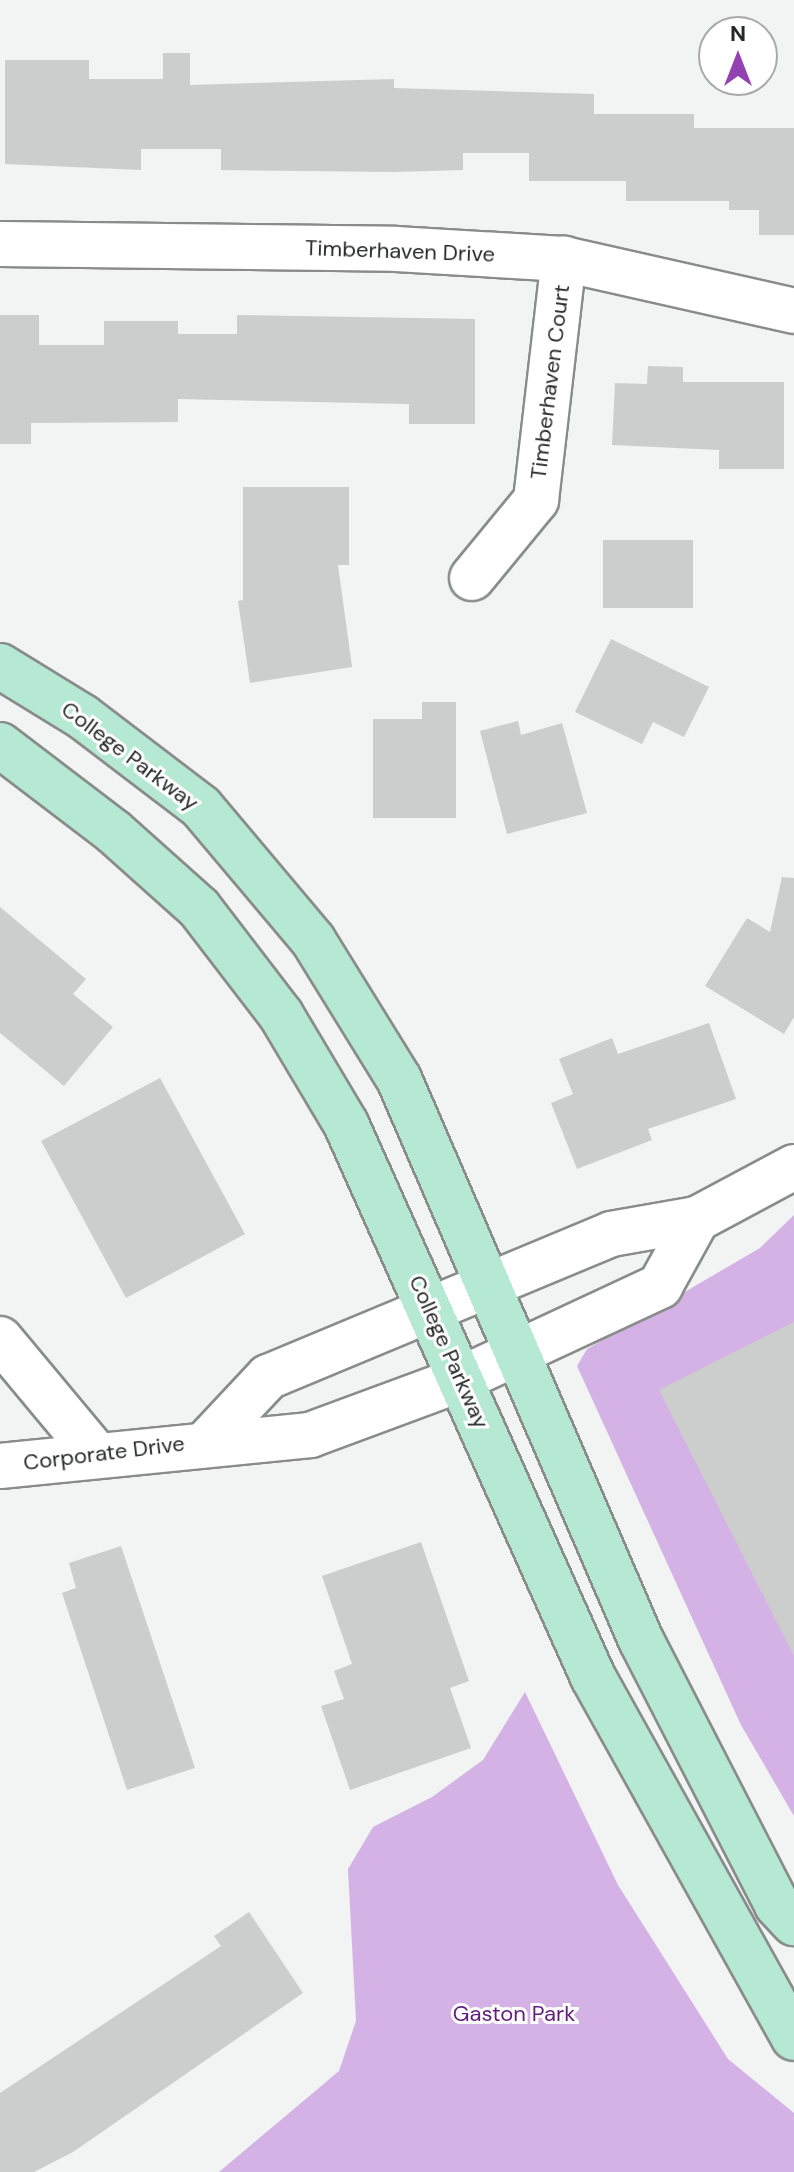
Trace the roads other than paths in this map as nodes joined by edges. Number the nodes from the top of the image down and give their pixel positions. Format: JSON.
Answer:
{"nodes":[{"id":1,"x":0,"y":244,"type":"edge"},
{"id":2,"x":564,"y":259,"type":"junction"},
{"id":3,"x":794,"y":311,"type":"edge"},
{"id":4,"x":472,"y":578,"type":"dead end"},
{"id":5,"x":0,"y":666,"type":"edge"},
{"id":6,"x":0,"y":745,"type":"edge"},
{"id":7,"x":794,"y":1167,"type":"edge"},
{"id":8,"x":697,"y":1219,"type":"junction"},
{"id":9,"x":491,"y":1283,"type":"junction"},
{"id":10,"x":429,"y":1307,"type":"junction"},
{"id":11,"x":0,"y":1339,"type":"edge"},
{"id":12,"x":519,"y":1351,"type":"junction"},
{"id":13,"x":461,"y":1379,"type":"junction"},
{"id":14,"x":208,"y":1441,"type":"junction"},
{"id":15,"x":95,"y":1453,"type":"junction"},
{"id":16,"x":0,"y":1466,"type":"edge"},
{"id":17,"x":786,"y":1914,"type":"edge"},
{"id":18,"x":734,"y":1938,"type":"junction"},
{"id":19,"x":794,"y":2038,"type":"edge"}],
"edges":[{"from":1,"to":2,"type":"street","name":"Timberhaven Drive"},
{"from":2,"to":3,"type":"street","name":"Timberhaven Drive"},
{"from":2,"to":4,"type":"street","name":"Timberhaven Court"},
{"from":5,"to":9,"type":"main road","name":"College Parkway"},
{"from":6,"to":10,"type":"main road","name":"College Parkway"},
{"from":7,"to":8,"type":"street"},
{"from":8,"to":9,"type":"street","name":"Corporate Drive"},
{"from":8,"to":12,"type":"street","name":"Corporate Drive"},
{"from":9,"to":10,"type":"street","name":"Corporate Drive"},
{"from":9,"to":12,"type":"main road","name":"College Parkway"},
{"from":10,"to":13,"type":"main road","name":"College Parkway"},
{"from":10,"to":14,"type":"street","name":"Corporate Drive"},
{"from":11,"to":15,"type":"street"},
{"from":12,"to":13,"type":"street","name":"Corporate Drive"},
{"from":12,"to":17,"type":"main road","name":"College Parkway"},
{"from":13,"to":14,"type":"street","name":"Corporate Drive"},
{"from":13,"to":18,"type":"main road","name":"College Parkway"},
{"from":14,"to":15,"type":"street","name":"Corporate Drive"},
{"from":15,"to":16,"type":"street","name":"Corporate Drive"},
{"from":17,"to":18,"type":"main road"},
{"from":18,"to":19,"type":"main road","name":"College Parkway"}]}
